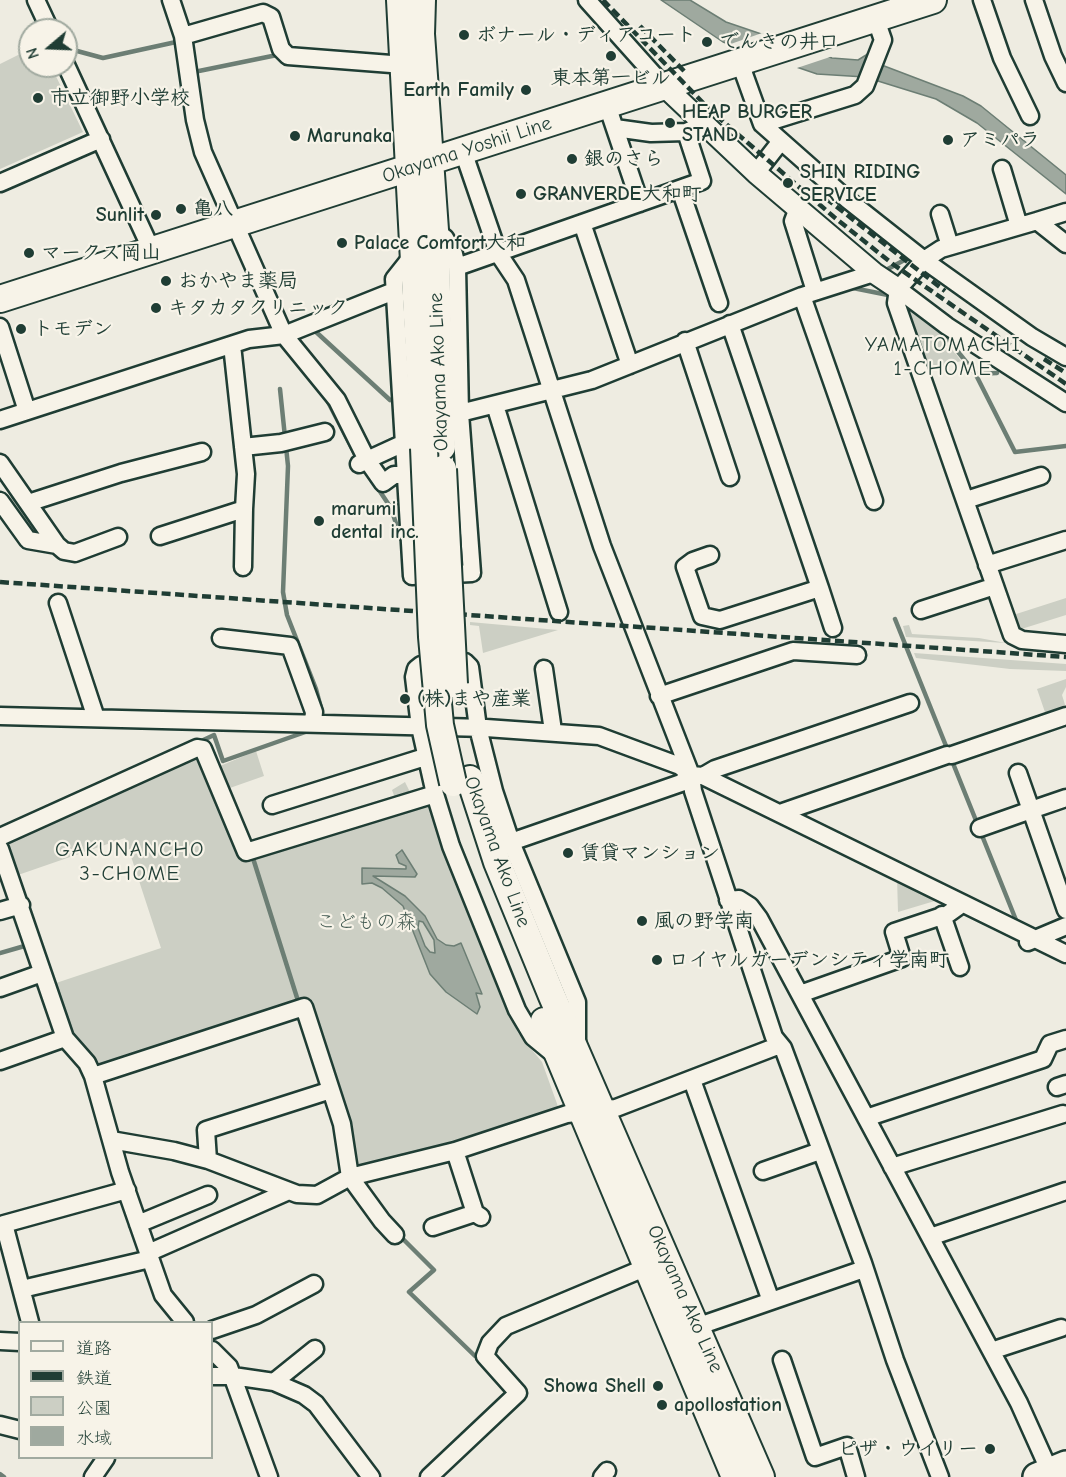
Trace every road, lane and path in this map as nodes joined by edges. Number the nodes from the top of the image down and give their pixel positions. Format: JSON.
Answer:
{"nodes":[{"id":1,"x":36,"y":0,"type":"edge"},
{"id":2,"x":171,"y":0,"type":"edge"},
{"id":3,"x":400,"y":0,"type":"edge"},
{"id":4,"x":422,"y":0,"type":"edge"},
{"id":5,"x":586,"y":0,"type":"edge"},
{"id":6,"x":982,"y":0,"type":"edge"},
{"id":7,"x":1034,"y":0,"type":"edge"},
{"id":8,"x":920,"y":2,"type":"edge"},
{"id":9,"x":261,"y":6,"type":"edge"},
{"id":10,"x":875,"y":17,"type":"junction"},
{"id":11,"x":44,"y":18,"type":"edge"},
{"id":12,"x":183,"y":36,"type":"junction"},
{"id":13,"x":739,"y":60,"type":"junction"},
{"id":14,"x":404,"y":65,"type":"junction"},
{"id":15,"x":72,"y":78,"type":"edge"},
{"id":16,"x":1066,"y":83,"type":"edge"},
{"id":17,"x":664,"y":86,"type":"junction"},
{"id":18,"x":1030,"y":116,"type":"dead end"},
{"id":19,"x":611,"y":117,"type":"junction"},
{"id":20,"x":762,"y":124,"type":"junction"},
{"id":21,"x":694,"y":126,"type":"junction"},
{"id":22,"x":100,"y":139,"type":"junction"},
{"id":23,"x":781,"y":141,"type":"junction"},
{"id":24,"x":463,"y":151,"type":"junction"},
{"id":25,"x":419,"y":165,"type":"junction"},
{"id":26,"x":1002,"y":169,"type":"dead end"},
{"id":27,"x":756,"y":173,"type":"junction"},
{"id":28,"x":0,"y":183,"type":"edge"},
{"id":29,"x":680,"y":189,"type":"junction"},
{"id":30,"x":640,"y":203,"type":"junction"},
{"id":31,"x":798,"y":208,"type":"junction"},
{"id":32,"x":1066,"y":212,"type":"edge"},
{"id":33,"x":940,"y":214,"type":"dead end"},
{"id":34,"x":1037,"y":220,"type":"junction"},
{"id":35,"x":1018,"y":222,"type":"junction"},
{"id":36,"x":236,"y":223,"type":"junction"},
{"id":37,"x":582,"y":223,"type":"junction"},
{"id":38,"x":435,"y":230,"type":"junction"},
{"id":39,"x":949,"y":243,"type":"junction"},
{"id":40,"x":1066,"y":244,"type":"edge"},
{"id":41,"x":152,"y":250,"type":"junction"},
{"id":42,"x":498,"y":253,"type":"junction"},
{"id":43,"x":413,"y":255,"type":"junction"},
{"id":44,"x":924,"y":260,"type":"junction"},
{"id":45,"x":457,"y":267,"type":"junction"},
{"id":46,"x":873,"y":273,"type":"junction"},
{"id":47,"x":811,"y":289,"type":"junction"},
{"id":48,"x":394,"y":291,"type":"junction"},
{"id":49,"x":897,"y":295,"type":"junction"},
{"id":50,"x":0,"y":299,"type":"edge"},
{"id":51,"x":719,"y":303,"type":"dead end"},
{"id":52,"x":730,"y":324,"type":"junction"},
{"id":53,"x":0,"y":327,"type":"edge"},
{"id":54,"x":284,"y":335,"type":"junction"},
{"id":55,"x":685,"y":341,"type":"junction"},
{"id":56,"x":232,"y":345,"type":"junction"},
{"id":57,"x":1066,"y":357,"type":"edge"},
{"id":58,"x":629,"y":362,"type":"junction"},
{"id":59,"x":553,"y":390,"type":"junction"},
{"id":60,"x":1066,"y":403,"type":"edge"},
{"id":61,"x":495,"y":405,"type":"junction"},
{"id":62,"x":27,"y":411,"type":"junction"},
{"id":63,"x":460,"y":413,"type":"junction"},
{"id":64,"x":0,"y":420,"type":"edge"},
{"id":65,"x":325,"y":432,"type":"dead end"},
{"id":66,"x":423,"y":446,"type":"junction"},
{"id":67,"x":243,"y":447,"type":"junction"},
{"id":68,"x":202,"y":452,"type":"dead end"},
{"id":69,"x":363,"y":462,"type":"junction"},
{"id":70,"x":0,"y":463,"type":"edge"},
{"id":71,"x":406,"y":475,"type":"junction"},
{"id":72,"x":1041,"y":476,"type":"dead end"},
{"id":73,"x":730,"y":477,"type":"dead end"},
{"id":74,"x":16,"y":486,"type":"junction"},
{"id":75,"x":0,"y":500,"type":"edge"},
{"id":76,"x":966,"y":500,"type":"junction"},
{"id":77,"x":874,"y":501,"type":"dead end"},
{"id":78,"x":28,"y":503,"type":"junction"},
{"id":79,"x":244,"y":509,"type":"junction"},
{"id":80,"x":160,"y":536,"type":"dead end"},
{"id":81,"x":118,"y":537,"type":"dead end"},
{"id":82,"x":1066,"y":540,"type":"edge"},
{"id":83,"x":57,"y":545,"type":"junction"},
{"id":84,"x":710,"y":555,"type":"dead end"},
{"id":85,"x":987,"y":565,"type":"junction"},
{"id":86,"x":243,"y":567,"type":"dead end"},
{"id":87,"x":995,"y":586,"type":"junction"},
{"id":88,"x":820,"y":588,"type":"junction"},
{"id":89,"x":58,"y":603,"type":"dead end"},
{"id":90,"x":921,"y":610,"type":"dead end"},
{"id":91,"x":559,"y":612,"type":"dead end"},
{"id":92,"x":833,"y":628,"type":"dead end"},
{"id":93,"x":221,"y":639,"type":"dead end"},
{"id":94,"x":1066,"y":644,"type":"edge"},
{"id":95,"x":857,"y":655,"type":"dead end"},
{"id":96,"x":544,"y":669,"type":"dead end"},
{"id":97,"x":660,"y":696,"type":"junction"},
{"id":98,"x":910,"y":703,"type":"dead end"},
{"id":99,"x":0,"y":716,"type":"edge"},
{"id":100,"x":1066,"y":716,"type":"edge"},
{"id":101,"x":96,"y":718,"type":"junction"},
{"id":102,"x":313,"y":723,"type":"junction"},
{"id":103,"x":420,"y":727,"type":"junction"},
{"id":104,"x":478,"y":728,"type":"junction"},
{"id":105,"x":553,"y":731,"type":"junction"},
{"id":106,"x":425,"y":757,"type":"junction"},
{"id":107,"x":1018,"y":773,"type":"dead end"},
{"id":108,"x":697,"y":776,"type":"junction"},
{"id":109,"x":452,"y":785,"type":"junction"},
{"id":110,"x":1066,"y":798,"type":"edge"},
{"id":111,"x":272,"y":805,"type":"dead end"},
{"id":112,"x":1031,"y":810,"type":"junction"},
{"id":113,"x":780,"y":813,"type":"junction"},
{"id":114,"x":980,"y":828,"type":"dead end"},
{"id":115,"x":1,"y":840,"type":"edge"},
{"id":116,"x":511,"y":842,"type":"junction"},
{"id":117,"x":1060,"y":872,"type":"edge"},
{"id":118,"x":728,"y":900,"type":"junction"},
{"id":119,"x":962,"y":904,"type":"junction"},
{"id":120,"x":21,"y":905,"type":"junction"},
{"id":121,"x":1066,"y":910,"type":"edge"},
{"id":122,"x":0,"y":911,"type":"edge"},
{"id":123,"x":942,"y":915,"type":"junction"},
{"id":124,"x":1066,"y":926,"type":"edge"},
{"id":125,"x":1029,"y":936,"type":"junction"},
{"id":126,"x":1066,"y":954,"type":"edge"},
{"id":127,"x":960,"y":967,"type":"dead end"},
{"id":128,"x":42,"y":973,"type":"junction"},
{"id":129,"x":0,"y":988,"type":"edge"},
{"id":130,"x":800,"y":994,"type":"junction"},
{"id":131,"x":65,"y":1038,"type":"junction"},
{"id":132,"x":1066,"y":1039,"type":"edge"},
{"id":133,"x":780,"y":1045,"type":"junction"},
{"id":134,"x":568,"y":1055,"type":"junction"},
{"id":135,"x":0,"y":1061,"type":"edge"},
{"id":136,"x":97,"y":1074,"type":"junction"},
{"id":137,"x":692,"y":1080,"type":"junction"},
{"id":138,"x":328,"y":1091,"type":"junction"},
{"id":139,"x":592,"y":1110,"type":"junction"},
{"id":140,"x":1063,"y":1114,"type":"dead end"},
{"id":141,"x":866,"y":1118,"type":"junction"},
{"id":142,"x":115,"y":1141,"type":"junction"},
{"id":143,"x":455,"y":1150,"type":"junction"},
{"id":144,"x":820,"y":1151,"type":"junction"},
{"id":145,"x":208,"y":1160,"type":"junction"},
{"id":146,"x":892,"y":1167,"type":"junction"},
{"id":147,"x":763,"y":1171,"type":"dead end"},
{"id":148,"x":350,"y":1177,"type":"junction"},
{"id":149,"x":127,"y":1190,"type":"junction"},
{"id":150,"x":289,"y":1191,"type":"junction"},
{"id":151,"x":1066,"y":1191,"type":"edge"},
{"id":152,"x":208,"y":1195,"type":"dead end"},
{"id":153,"x":142,"y":1222,"type":"junction"},
{"id":154,"x":433,"y":1227,"type":"dead end"},
{"id":155,"x":395,"y":1235,"type":"dead end"},
{"id":156,"x":930,"y":1238,"type":"junction"},
{"id":157,"x":152,"y":1253,"type":"junction"},
{"id":158,"x":656,"y":1263,"type":"junction"},
{"id":159,"x":864,"y":1269,"type":"junction"},
{"id":160,"x":314,"y":1284,"type":"dead end"},
{"id":161,"x":22,"y":1289,"type":"junction"},
{"id":162,"x":771,"y":1301,"type":"junction"},
{"id":163,"x":30,"y":1321,"type":"edge"},
{"id":164,"x":183,"y":1321,"type":"edge"},
{"id":165,"x":696,"y":1327,"type":"junction"},
{"id":166,"x":1061,"y":1328,"type":"dead end"},
{"id":167,"x":213,"y":1330,"type":"edge"},
{"id":168,"x":0,"y":1341,"type":"edge"},
{"id":169,"x":18,"y":1342,"type":"edge"},
{"id":170,"x":315,"y":1349,"type":"dead end"},
{"id":171,"x":213,"y":1351,"type":"edge"},
{"id":172,"x":991,"y":1351,"type":"junction"},
{"id":173,"x":782,"y":1360,"type":"dead end"},
{"id":174,"x":213,"y":1376,"type":"edge"},
{"id":175,"x":233,"y":1376,"type":"junction"},
{"id":176,"x":278,"y":1378,"type":"junction"},
{"id":177,"x":0,"y":1425,"type":"edge"},
{"id":178,"x":18,"y":1430,"type":"edge"},
{"id":179,"x":105,"y":1459,"type":"edge"},
{"id":180,"x":1051,"y":1471,"type":"edge"},
{"id":181,"x":93,"y":1477,"type":"edge"},
{"id":182,"x":269,"y":1477,"type":"edge"},
{"id":183,"x":371,"y":1477,"type":"edge"},
{"id":184,"x":429,"y":1477,"type":"edge"},
{"id":185,"x":735,"y":1477,"type":"edge"},
{"id":186,"x":760,"y":1477,"type":"edge"},
{"id":187,"x":856,"y":1477,"type":"edge"},
{"id":188,"x":940,"y":1477,"type":"edge"}],
"edges":[{"from":1,"to":11,"type":"street"},
{"from":2,"to":12,"type":"street"},
{"from":3,"to":14,"type":"main road","name":"Okayama Ako Line"},
{"from":4,"to":25,"type":"main road","name":"Okayama Ako Line"},
{"from":5,"to":17,"type":"street"},
{"from":6,"to":18,"type":"street"},
{"from":7,"to":16,"type":"street"},
{"from":8,"to":10,"type":"main road","name":"Okayama Yoshii Line"},
{"from":9,"to":12,"type":"street"},
{"from":9,"to":14,"type":"street"},
{"from":10,"to":13,"type":"main road","name":"Okayama Yoshii Line"},
{"from":10,"to":20,"type":"street"},
{"from":12,"to":36,"type":"street"},
{"from":13,"to":17,"type":"main road","name":"Okayama Yoshii Line"},
{"from":13,"to":20,"type":"street"},
{"from":14,"to":25,"type":"main road","name":"Okayama Ako Line"},
{"from":15,"to":22,"type":"street"},
{"from":17,"to":19,"type":"main road","name":"Okayama Yoshii Line"},
{"from":17,"to":21,"type":"street"},
{"from":19,"to":21,"type":"street"},
{"from":19,"to":24,"type":"main road","name":"Okayama Yoshii Line"},
{"from":19,"to":30,"type":"street"},
{"from":20,"to":23,"type":"street"},
{"from":21,"to":27,"type":"street"},
{"from":21,"to":29,"type":"street"},
{"from":22,"to":28,"type":"street"},
{"from":22,"to":41,"type":"street"},
{"from":23,"to":27,"type":"street"},
{"from":23,"to":44,"type":"street"},
{"from":24,"to":25,"type":"main road","name":"Okayama Yoshii Line"},
{"from":24,"to":42,"type":"street"},
{"from":25,"to":36,"type":"main road","name":"Okayama Yoshii Line"},
{"from":25,"to":38,"type":"main road","name":"Okayama Ako Line"},
{"from":25,"to":43,"type":"main road","name":"Okayama Ako Line"},
{"from":26,"to":35,"type":"street"},
{"from":27,"to":31,"type":"street"},
{"from":29,"to":30,"type":"street"},
{"from":29,"to":51,"type":"street"},
{"from":30,"to":37,"type":"street"},
{"from":31,"to":46,"type":"street"},
{"from":31,"to":47,"type":"street"},
{"from":32,"to":34,"type":"street"},
{"from":33,"to":39,"type":"street"},
{"from":34,"to":35,"type":"street"},
{"from":34,"to":40,"type":"street"},
{"from":35,"to":39,"type":"street"},
{"from":36,"to":41,"type":"main road","name":"Okayama Yoshii Line"},
{"from":36,"to":54,"type":"street"},
{"from":37,"to":42,"type":"street"},
{"from":37,"to":58,"type":"street"},
{"from":38,"to":45,"type":"street"},
{"from":38,"to":66,"type":"main road","name":"Okayama Ako Line"},
{"from":39,"to":44,"type":"street"},
{"from":41,"to":50,"type":"main road","name":"Okayama Yoshii Line"},
{"from":42,"to":45,"type":"street"},
{"from":42,"to":59,"type":"street"},
{"from":43,"to":48,"type":"street"},
{"from":43,"to":66,"type":"main road","name":"Okayama Ako Line"},
{"from":44,"to":49,"type":"street"},
{"from":44,"to":57,"type":"street"},
{"from":45,"to":63,"type":"street"},
{"from":46,"to":47,"type":"street"},
{"from":46,"to":49,"type":"street"},
{"from":47,"to":52,"type":"street"},
{"from":47,"to":77,"type":"street"},
{"from":48,"to":54,"type":"street"},
{"from":48,"to":66,"type":"street"},
{"from":49,"to":60,"type":"street"},
{"from":49,"to":76,"type":"street"},
{"from":52,"to":55,"type":"street"},
{"from":52,"to":88,"type":"street"},
{"from":53,"to":62,"type":"street"},
{"from":54,"to":56,"type":"street"},
{"from":54,"to":69,"type":"street"},
{"from":55,"to":58,"type":"street"},
{"from":55,"to":73,"type":"street"},
{"from":56,"to":62,"type":"street"},
{"from":56,"to":67,"type":"street"},
{"from":58,"to":59,"type":"street"},
{"from":59,"to":61,"type":"street"},
{"from":59,"to":97,"type":"street"},
{"from":61,"to":63,"type":"street"},
{"from":61,"to":91,"type":"street"},
{"from":62,"to":64,"type":"street"},
{"from":63,"to":71,"type":"street"},
{"from":65,"to":67,"type":"street"},
{"from":66,"to":69,"type":"street"},
{"from":66,"to":71,"type":"street"},
{"from":66,"to":109,"type":"main road","name":"Okayama Ako Line","bridge":true},
{"from":67,"to":79,"type":"street"},
{"from":68,"to":78,"type":"street"},
{"from":69,"to":71,"type":"street"},
{"from":70,"to":74,"type":"street"},
{"from":72,"to":76,"type":"street"},
{"from":74,"to":75,"type":"street"},
{"from":74,"to":78,"type":"street"},
{"from":75,"to":83,"type":"street"},
{"from":76,"to":85,"type":"street"},
{"from":78,"to":83,"type":"street"},
{"from":79,"to":80,"type":"street"},
{"from":79,"to":86,"type":"street"},
{"from":81,"to":83,"type":"street"},
{"from":82,"to":85,"type":"street"},
{"from":84,"to":88,"type":"street"},
{"from":85,"to":87,"type":"street"},
{"from":87,"to":90,"type":"street"},
{"from":87,"to":94,"type":"street"},
{"from":88,"to":92,"type":"street"},
{"from":89,"to":101,"type":"street"},
{"from":93,"to":102,"type":"street"},
{"from":95,"to":97,"type":"street"},
{"from":96,"to":105,"type":"street"},
{"from":97,"to":108,"type":"street"},
{"from":98,"to":108,"type":"street"},
{"from":99,"to":101,"type":"street"},
{"from":100,"to":113,"type":"street"},
{"from":101,"to":102,"type":"street"},
{"from":102,"to":103,"type":"street"},
{"from":103,"to":104,"type":"street"},
{"from":103,"to":104,"type":"street"},
{"from":103,"to":106,"type":"street"},
{"from":104,"to":105,"type":"street"},
{"from":104,"to":116,"type":"street"},
{"from":105,"to":108,"type":"street"},
{"from":106,"to":109,"type":"street"},
{"from":106,"to":111,"type":"street"},
{"from":107,"to":112,"type":"street"},
{"from":108,"to":113,"type":"street"},
{"from":108,"to":116,"type":"street"},
{"from":108,"to":118,"type":"street"},
{"from":109,"to":115,"type":"street"},
{"from":109,"to":134,"type":"main road","name":"Okayama Ako Line"},
{"from":110,"to":112,"type":"street"},
{"from":112,"to":114,"type":"street"},
{"from":112,"to":117,"type":"street"},
{"from":113,"to":119,"type":"street"},
{"from":115,"to":120,"type":"street"},
{"from":116,"to":134,"type":"street"},
{"from":117,"to":121,"type":"street"},
{"from":118,"to":130,"type":"street"},
{"from":118,"to":133,"type":"street"},
{"from":119,"to":123,"type":"street"},
{"from":119,"to":125,"type":"street"},
{"from":120,"to":122,"type":"street"},
{"from":120,"to":128,"type":"street"},
{"from":123,"to":127,"type":"street"},
{"from":123,"to":130,"type":"street"},
{"from":124,"to":125,"type":"street"},
{"from":125,"to":126,"type":"street"},
{"from":128,"to":129,"type":"street"},
{"from":128,"to":131,"type":"street"},
{"from":130,"to":141,"type":"street"},
{"from":131,"to":135,"type":"street"},
{"from":131,"to":136,"type":"street"},
{"from":132,"to":141,"type":"street"},
{"from":133,"to":137,"type":"street"},
{"from":133,"to":144,"type":"street"},
{"from":134,"to":139,"type":"main road","name":"Okayama Ako Line"},
{"from":136,"to":138,"type":"street"},
{"from":136,"to":142,"type":"street"},
{"from":137,"to":139,"type":"street"},
{"from":137,"to":162,"type":"street"},
{"from":138,"to":145,"type":"street"},
{"from":138,"to":148,"type":"street"},
{"from":139,"to":143,"type":"street"},
{"from":139,"to":158,"type":"main road","name":"Okayama Ako Line"},
{"from":140,"to":146,"type":"street"},
{"from":141,"to":146,"type":"street"},
{"from":142,"to":145,"type":"street"},
{"from":142,"to":149,"type":"street"},
{"from":143,"to":148,"type":"street"},
{"from":143,"to":154,"type":"street"},
{"from":144,"to":147,"type":"street"},
{"from":144,"to":159,"type":"street"},
{"from":145,"to":150,"type":"street"},
{"from":146,"to":156,"type":"street"},
{"from":148,"to":150,"type":"street"},
{"from":148,"to":155,"type":"street"},
{"from":149,"to":153,"type":"street"},
{"from":149,"to":161,"type":"street"},
{"from":150,"to":157,"type":"street"},
{"from":151,"to":156,"type":"street"},
{"from":152,"to":153,"type":"street"},
{"from":153,"to":157,"type":"street"},
{"from":156,"to":172,"type":"street"},
{"from":157,"to":161,"type":"street"},
{"from":157,"to":164,"type":"street"},
{"from":158,"to":165,"type":"main road","name":"Okayama Ako Line"},
{"from":158,"to":184,"type":"street"},
{"from":158,"to":185,"type":"main road","name":"Okayama Ako Line"},
{"from":159,"to":162,"type":"street"},
{"from":159,"to":188,"type":"street"},
{"from":160,"to":167,"type":"street"},
{"from":161,"to":163,"type":"street"},
{"from":162,"to":165,"type":"street"},
{"from":165,"to":186,"type":"main road","name":"Okayama Ako Line"},
{"from":166,"to":172,"type":"street"},
{"from":168,"to":169,"type":"street"},
{"from":170,"to":176,"type":"street"},
{"from":171,"to":175,"type":"street"},
{"from":172,"to":180,"type":"street"},
{"from":173,"to":187,"type":"street"},
{"from":174,"to":175,"type":"street"},
{"from":175,"to":176,"type":"street"},
{"from":175,"to":182,"type":"street"},
{"from":176,"to":183,"type":"street"},
{"from":177,"to":178,"type":"street"},
{"from":179,"to":181,"type":"street"}]}
